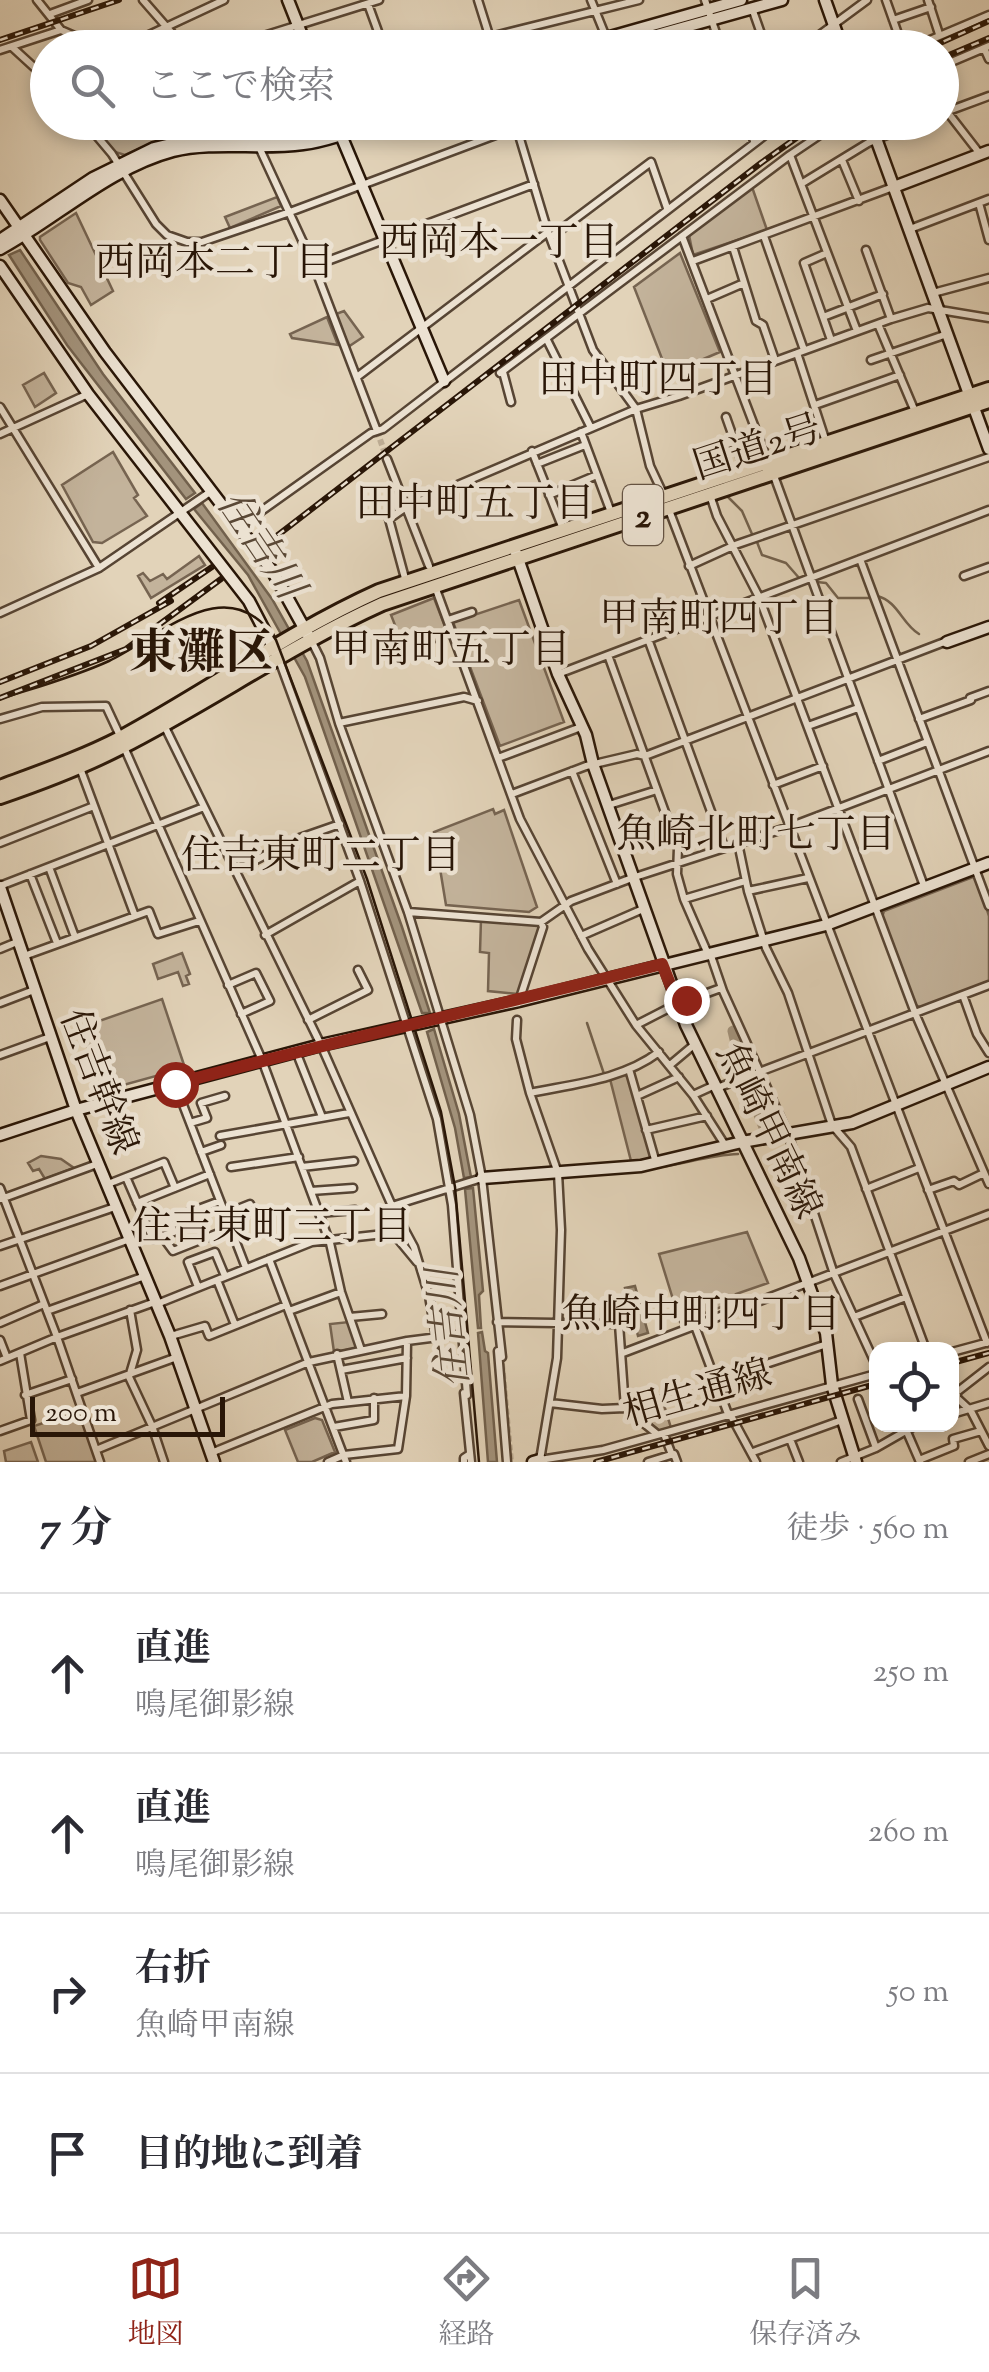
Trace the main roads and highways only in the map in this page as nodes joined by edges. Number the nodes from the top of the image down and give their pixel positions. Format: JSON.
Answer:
{"nodes":[{"id":1,"x":989,"y":389,"type":"edge"},
{"id":2,"x":978,"y":400,"type":"edge"},
{"id":3,"x":865,"y":436,"type":"junction"},
{"id":4,"x":770,"y":468,"type":"junction"},
{"id":5,"x":667,"y":502,"type":"junction"},
{"id":6,"x":516,"y":552,"type":"junction"},
{"id":7,"x":304,"y":635,"type":"junction"},
{"id":8,"x":122,"y":742,"type":"junction"},
{"id":9,"x":0,"y":788,"type":"edge"},
{"id":10,"x":0,"y":797,"type":"edge"}],
"edges":[{"from":1,"to":2,"type":"highway","name":"国道2号","number":"2"},
{"from":2,"to":3,"type":"highway","name":"国道2号","number":"2"},
{"from":2,"to":3,"type":"highway","name":"国道2号","number":"2"},
{"from":3,"to":4,"type":"highway","name":"国道2号","number":"2"},
{"from":3,"to":4,"type":"highway","name":"国道2号","number":"2"},
{"from":4,"to":5,"type":"highway","name":"国道2号","number":"2"},
{"from":4,"to":5,"type":"highway","name":"国道2号","number":"2"},
{"from":5,"to":6,"type":"highway","name":"国道2号","number":"2"},
{"from":5,"to":6,"type":"highway","name":"国道2号","number":"2"},
{"from":6,"to":7,"type":"highway","name":"国道2号","number":"2"},
{"from":6,"to":7,"type":"highway","name":"国道2号","number":"2"},
{"from":7,"to":8,"type":"highway","name":"国道2号","number":"2"},
{"from":8,"to":9,"type":"highway","name":"国道2号","number":"2"},
{"from":8,"to":10,"type":"highway","name":"国道2号","number":"2"}]}
